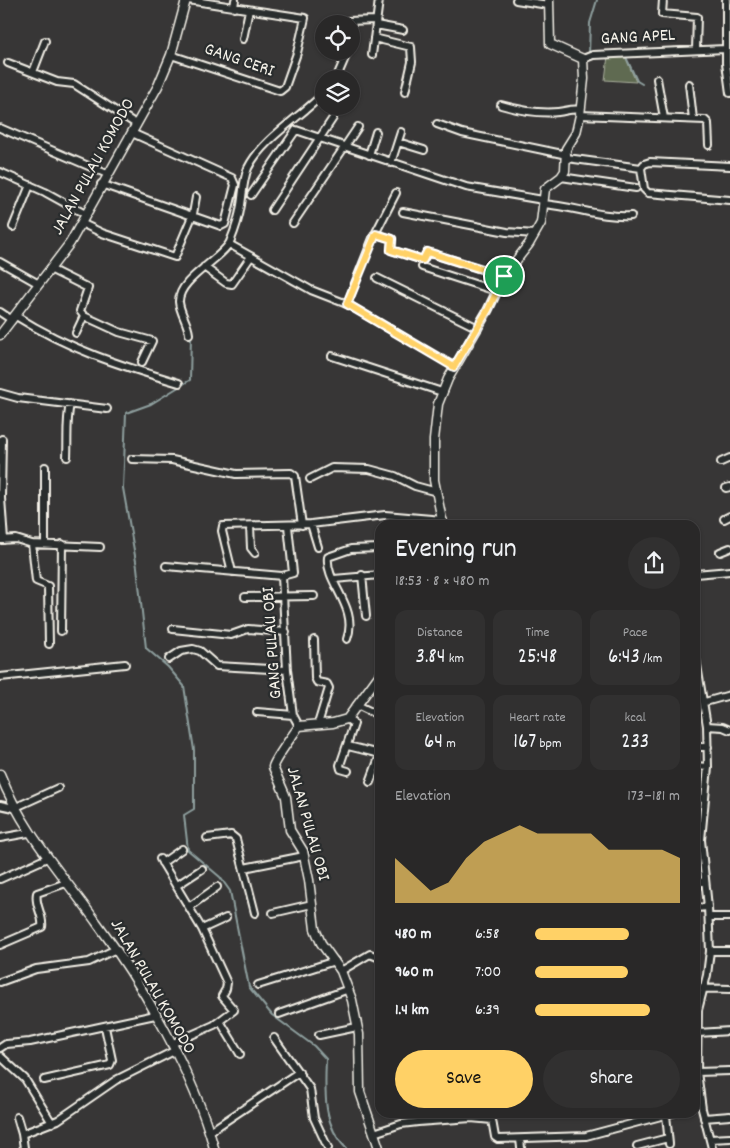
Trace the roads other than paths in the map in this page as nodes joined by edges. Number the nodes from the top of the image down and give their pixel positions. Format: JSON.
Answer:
{"nodes":[{"id":1,"x":187,"y":0,"type":"edge"},
{"id":2,"x":235,"y":0,"type":"edge"},
{"id":3,"x":379,"y":0,"type":"edge"},
{"id":4,"x":516,"y":0,"type":"edge"},
{"id":5,"x":663,"y":0,"type":"edge"},
{"id":6,"x":726,"y":0,"type":"edge"},
{"id":7,"x":549,"y":2,"type":"edge"},
{"id":8,"x":234,"y":8,"type":"junction"},
{"id":9,"x":249,"y":10,"type":"junction"},
{"id":10,"x":360,"y":21,"type":"edge"},
{"id":11,"x":376,"y":23,"type":"junction"},
{"id":12,"x":403,"y":30,"type":"dead end"},
{"id":13,"x":374,"y":38,"type":"junction"},
{"id":14,"x":243,"y":39,"type":"dead end"},
{"id":15,"x":44,"y":41,"type":"dead end"},
{"id":16,"x":725,"y":49,"type":"junction"},
{"id":17,"x":696,"y":50,"type":"junction"},
{"id":18,"x":171,"y":55,"type":"junction"},
{"id":19,"x":372,"y":55,"type":"dead end"},
{"id":20,"x":586,"y":57,"type":"junction"},
{"id":21,"x":8,"y":62,"type":"dead end"},
{"id":22,"x":33,"y":72,"type":"junction"},
{"id":23,"x":657,"y":79,"type":"dead end"},
{"id":24,"x":689,"y":84,"type":"dead end"},
{"id":25,"x":405,"y":92,"type":"dead end"},
{"id":26,"x":730,"y":92,"type":"edge"},
{"id":27,"x":315,"y":101,"type":"edge"},
{"id":28,"x":501,"y":105,"type":"dead end"},
{"id":29,"x":581,"y":112,"type":"junction"},
{"id":30,"x":333,"y":118,"type":"dead end"},
{"id":31,"x":664,"y":118,"type":"junction"},
{"id":32,"x":693,"y":119,"type":"junction"},
{"id":33,"x":136,"y":124,"type":"junction"},
{"id":34,"x":437,"y":124,"type":"dead end"},
{"id":35,"x":358,"y":126,"type":"dead end"},
{"id":36,"x":0,"y":128,"type":"edge"},
{"id":37,"x":132,"y":132,"type":"junction"},
{"id":38,"x":376,"y":132,"type":"dead end"},
{"id":39,"x":402,"y":132,"type":"dead end"},
{"id":40,"x":319,"y":138,"type":"junction"},
{"id":41,"x":398,"y":142,"type":"junction"},
{"id":42,"x":709,"y":145,"type":"dead end"},
{"id":43,"x":344,"y":146,"type":"junction"},
{"id":44,"x":424,"y":150,"type":"dead end"},
{"id":45,"x":369,"y":155,"type":"junction"},
{"id":46,"x":567,"y":157,"type":"junction"},
{"id":47,"x":391,"y":163,"type":"junction"},
{"id":48,"x":730,"y":166,"type":"edge"},
{"id":49,"x":641,"y":168,"type":"junction"},
{"id":50,"x":0,"y":172,"type":"edge"},
{"id":51,"x":107,"y":174,"type":"junction"},
{"id":52,"x":561,"y":178,"type":"junction"},
{"id":53,"x":30,"y":184,"type":"junction"},
{"id":54,"x":102,"y":184,"type":"junction"},
{"id":55,"x":636,"y":188,"type":"dead end"},
{"id":56,"x":396,"y":193,"type":"dead end"},
{"id":57,"x":251,"y":195,"type":"dead end"},
{"id":58,"x":196,"y":197,"type":"dead end"},
{"id":59,"x":730,"y":200,"type":"edge"},
{"id":60,"x":543,"y":202,"type":"junction"},
{"id":61,"x":272,"y":210,"type":"dead end"},
{"id":62,"x":403,"y":212,"type":"dead end"},
{"id":63,"x":85,"y":214,"type":"junction"},
{"id":64,"x":192,"y":214,"type":"junction"},
{"id":65,"x":631,"y":216,"type":"dead end"},
{"id":66,"x":81,"y":223,"type":"junction"},
{"id":67,"x":294,"y":223,"type":"dead end"},
{"id":68,"x":13,"y":227,"type":"dead end"},
{"id":69,"x":376,"y":234,"type":"junction"},
{"id":70,"x":535,"y":234,"type":"junction"},
{"id":71,"x":229,"y":244,"type":"junction"},
{"id":72,"x":250,"y":258,"type":"junction"},
{"id":73,"x":0,"y":262,"type":"edge"},
{"id":74,"x":204,"y":267,"type":"junction"},
{"id":75,"x":422,"y":267,"type":"dead end"},
{"id":76,"x":50,"y":269,"type":"junction"},
{"id":77,"x":504,"y":276,"type":"junction"},
{"id":78,"x":377,"y":278,"type":"dead end"},
{"id":79,"x":39,"y":284,"type":"junction"},
{"id":80,"x":496,"y":291,"type":"junction"},
{"id":81,"x":347,"y":304,"type":"junction"},
{"id":82,"x":0,"y":312,"type":"edge"},
{"id":83,"x":84,"y":316,"type":"junction"},
{"id":84,"x":14,"y":318,"type":"junction"},
{"id":85,"x":478,"y":328,"type":"junction"},
{"id":86,"x":76,"y":333,"type":"dead end"},
{"id":87,"x":189,"y":334,"type":"dead end"},
{"id":88,"x":0,"y":335,"type":"edge"},
{"id":89,"x":332,"y":356,"type":"dead end"},
{"id":90,"x":142,"y":362,"type":"dead end"},
{"id":91,"x":454,"y":367,"type":"junction"},
{"id":92,"x":179,"y":383,"type":"dead end"},
{"id":93,"x":442,"y":392,"type":"junction"},
{"id":94,"x":0,"y":393,"type":"edge"},
{"id":95,"x":70,"y":404,"type":"junction"},
{"id":96,"x":107,"y":409,"type":"dead end"},
{"id":97,"x":2,"y":439,"type":"dead end"},
{"id":98,"x":67,"y":457,"type":"dead end"},
{"id":99,"x":730,"y":458,"type":"edge"},
{"id":100,"x":132,"y":459,"type":"dead end"},
{"id":101,"x":721,"y":462,"type":"dead end"},
{"id":102,"x":45,"y":466,"type":"dead end"},
{"id":103,"x":310,"y":479,"type":"dead end"},
{"id":104,"x":437,"y":492,"type":"junction"},
{"id":105,"x":426,"y":520,"type":"edge"},
{"id":106,"x":443,"y":520,"type":"edge"},
{"id":107,"x":311,"y":524,"type":"junction"},
{"id":108,"x":302,"y":525,"type":"junction"},
{"id":109,"x":250,"y":526,"type":"junction"},
{"id":110,"x":288,"y":526,"type":"junction"},
{"id":111,"x":2,"y":540,"type":"edge"},
{"id":112,"x":45,"y":543,"type":"junction"},
{"id":113,"x":32,"y":544,"type":"junction"},
{"id":114,"x":62,"y":544,"type":"junction"},
{"id":115,"x":100,"y":547,"type":"dead end"},
{"id":116,"x":318,"y":547,"type":"dead end"},
{"id":117,"x":375,"y":548,"type":"edge"},
{"id":118,"x":730,"y":548,"type":"edge"},
{"id":119,"x":720,"y":552,"type":"dead end"},
{"id":120,"x":255,"y":553,"type":"dead end"},
{"id":121,"x":166,"y":566,"type":"dead end"},
{"id":122,"x":232,"y":572,"type":"junction"},
{"id":123,"x":730,"y":572,"type":"edge"},
{"id":124,"x":700,"y":574,"type":"edge"},
{"id":125,"x":362,"y":575,"type":"junction"},
{"id":126,"x":375,"y":575,"type":"edge"},
{"id":127,"x":282,"y":576,"type":"junction"},
{"id":128,"x":334,"y":579,"type":"junction"},
{"id":129,"x":314,"y":596,"type":"dead end"},
{"id":130,"x":245,"y":597,"type":"dead end"},
{"id":131,"x":284,"y":597,"type":"junction"},
{"id":132,"x":366,"y":616,"type":"dead end"},
{"id":133,"x":174,"y":629,"type":"dead end"},
{"id":134,"x":61,"y":630,"type":"dead end"},
{"id":135,"x":286,"y":632,"type":"junction"},
{"id":136,"x":347,"y":639,"type":"dead end"},
{"id":137,"x":314,"y":640,"type":"dead end"},
{"id":138,"x":49,"y":644,"type":"dead end"},
{"id":139,"x":169,"y":659,"type":"dead end"},
{"id":140,"x":125,"y":664,"type":"dead end"},
{"id":141,"x":287,"y":670,"type":"junction"},
{"id":142,"x":0,"y":677,"type":"edge"},
{"id":143,"x":375,"y":681,"type":"edge"},
{"id":144,"x":730,"y":695,"type":"edge"},
{"id":145,"x":701,"y":698,"type":"edge"},
{"id":146,"x":357,"y":705,"type":"junction"},
{"id":147,"x":257,"y":712,"type":"dead end"},
{"id":148,"x":375,"y":714,"type":"edge"},
{"id":149,"x":293,"y":715,"type":"junction"},
{"id":150,"x":347,"y":719,"type":"junction"},
{"id":151,"x":318,"y":724,"type":"junction"},
{"id":152,"x":299,"y":726,"type":"junction"},
{"id":153,"x":708,"y":726,"type":"junction"},
{"id":154,"x":730,"y":730,"type":"edge"},
{"id":155,"x":348,"y":746,"type":"junction"},
{"id":156,"x":700,"y":747,"type":"edge"},
{"id":157,"x":708,"y":747,"type":"junction"},
{"id":158,"x":375,"y":754,"type":"edge"},
{"id":159,"x":700,"y":766,"type":"edge"},
{"id":160,"x":708,"y":766,"type":"junction"},
{"id":161,"x":375,"y":768,"type":"edge"},
{"id":162,"x":348,"y":771,"type":"dead end"},
{"id":163,"x":0,"y":774,"type":"edge"},
{"id":164,"x":370,"y":782,"type":"dead end"},
{"id":165,"x":58,"y":788,"type":"dead end"},
{"id":166,"x":700,"y":798,"type":"edge"},
{"id":167,"x":705,"y":798,"type":"junction"},
{"id":168,"x":0,"y":805,"type":"edge"},
{"id":169,"x":14,"y":808,"type":"junction"},
{"id":170,"x":700,"y":818,"type":"edge"},
{"id":171,"x":28,"y":833,"type":"junction"},
{"id":172,"x":700,"y":834,"type":"edge"},
{"id":173,"x":0,"y":838,"type":"edge"},
{"id":174,"x":207,"y":838,"type":"dead end"},
{"id":175,"x":182,"y":849,"type":"dead end"},
{"id":176,"x":304,"y":856,"type":"junction"},
{"id":177,"x":47,"y":858,"type":"junction"},
{"id":178,"x":244,"y":868,"type":"junction"},
{"id":179,"x":202,"y":869,"type":"dead end"},
{"id":180,"x":0,"y":879,"type":"edge"},
{"id":181,"x":700,"y":882,"type":"edge"},
{"id":182,"x":705,"y":882,"type":"junction"},
{"id":183,"x":66,"y":883,"type":"junction"},
{"id":184,"x":176,"y":886,"type":"junction"},
{"id":185,"x":217,"y":887,"type":"dead end"},
{"id":186,"x":312,"y":904,"type":"junction"},
{"id":187,"x":708,"y":906,"type":"junction"},
{"id":188,"x":189,"y":907,"type":"junction"},
{"id":189,"x":700,"y":907,"type":"edge"},
{"id":190,"x":254,"y":913,"type":"dead end"},
{"id":191,"x":273,"y":913,"type":"dead end"},
{"id":192,"x":709,"y":917,"type":"junction"},
{"id":193,"x":730,"y":917,"type":"edge"},
{"id":194,"x":226,"y":918,"type":"dead end"},
{"id":195,"x":202,"y":929,"type":"junction"},
{"id":196,"x":0,"y":945,"type":"edge"},
{"id":197,"x":116,"y":949,"type":"junction"},
{"id":198,"x":710,"y":951,"type":"junction"},
{"id":199,"x":730,"y":951,"type":"edge"},
{"id":200,"x":375,"y":955,"type":"edge"},
{"id":201,"x":335,"y":961,"type":"junction"},
{"id":202,"x":341,"y":970,"type":"junction"},
{"id":203,"x":0,"y":982,"type":"edge"},
{"id":204,"x":258,"y":985,"type":"dead end"},
{"id":205,"x":703,"y":988,"type":"junction"},
{"id":206,"x":349,"y":989,"type":"junction"},
{"id":207,"x":730,"y":989,"type":"edge"},
{"id":208,"x":700,"y":1001,"type":"edge"},
{"id":209,"x":279,"y":1014,"type":"dead end"},
{"id":210,"x":155,"y":1016,"type":"junction"},
{"id":211,"x":220,"y":1021,"type":"junction"},
{"id":212,"x":105,"y":1027,"type":"junction"},
{"id":213,"x":357,"y":1027,"type":"junction"},
{"id":214,"x":730,"y":1031,"type":"edge"},
{"id":215,"x":700,"y":1033,"type":"edge"},
{"id":216,"x":319,"y":1036,"type":"dead end"},
{"id":217,"x":274,"y":1038,"type":"dead end"},
{"id":218,"x":172,"y":1047,"type":"junction"},
{"id":219,"x":0,"y":1048,"type":"edge"},
{"id":220,"x":240,"y":1054,"type":"dead end"},
{"id":221,"x":0,"y":1056,"type":"edge"},
{"id":222,"x":299,"y":1072,"type":"junction"},
{"id":223,"x":700,"y":1072,"type":"edge"},
{"id":224,"x":730,"y":1072,"type":"edge"},
{"id":225,"x":44,"y":1080,"type":"dead end"},
{"id":226,"x":700,"y":1113,"type":"edge"},
{"id":227,"x":730,"y":1116,"type":"edge"},
{"id":228,"x":17,"y":1117,"type":"dead end"},
{"id":229,"x":448,"y":1118,"type":"edge"},
{"id":230,"x":484,"y":1118,"type":"edge"},
{"id":231,"x":655,"y":1118,"type":"edge"},
{"id":232,"x":666,"y":1118,"type":"edge"},
{"id":233,"x":704,"y":1118,"type":"junction"},
{"id":234,"x":52,"y":1123,"type":"junction"},
{"id":235,"x":208,"y":1132,"type":"junction"},
{"id":236,"x":374,"y":1133,"type":"junction"},
{"id":237,"x":22,"y":1134,"type":"junction"},
{"id":238,"x":730,"y":1138,"type":"edge"},
{"id":239,"x":520,"y":1139,"type":"junction"},
{"id":240,"x":710,"y":1139,"type":"junction"},
{"id":241,"x":637,"y":1146,"type":"dead end"},
{"id":242,"x":24,"y":1148,"type":"edge"},
{"id":243,"x":214,"y":1148,"type":"edge"},
{"id":244,"x":328,"y":1148,"type":"edge"},
{"id":245,"x":379,"y":1148,"type":"edge"},
{"id":246,"x":521,"y":1148,"type":"edge"},
{"id":247,"x":712,"y":1148,"type":"edge"}],
"edges":[{"from":1,"to":8,"type":"street"},
{"from":1,"to":18,"type":"street","name":"JALAN PULAU KOMODO"},
{"from":2,"to":8,"type":"street"},
{"from":3,"to":11,"type":"street"},
{"from":4,"to":7,"type":"street"},
{"from":5,"to":17,"type":"street","name":"GANG APEL"},
{"from":6,"to":16,"type":"street"},
{"from":7,"to":20,"type":"street"},
{"from":8,"to":9,"type":"street"},
{"from":9,"to":14,"type":"street"},
{"from":9,"to":18,"type":"street","name":"GANG CERI"},
{"from":10,"to":11,"type":"street"},
{"from":11,"to":12,"type":"street"},
{"from":11,"to":13,"type":"street"},
{"from":13,"to":19,"type":"street"},
{"from":13,"to":25,"type":"street"},
{"from":15,"to":22,"type":"street"},
{"from":16,"to":17,"type":"street","name":"GANG APEL"},
{"from":16,"to":26,"type":"street"},
{"from":17,"to":20,"type":"street","name":"GANG APEL"},
{"from":18,"to":33,"type":"street","name":"JALAN PULAU KOMODO"},
{"from":20,"to":29,"type":"street"},
{"from":21,"to":22,"type":"street"},
{"from":22,"to":33,"type":"street"},
{"from":23,"to":31,"type":"street"},
{"from":24,"to":32,"type":"street"},
{"from":27,"to":71,"type":"street"},
{"from":28,"to":29,"type":"street"},
{"from":29,"to":31,"type":"street"},
{"from":29,"to":46,"type":"street"},
{"from":30,"to":40,"type":"street"},
{"from":31,"to":32,"type":"street"},
{"from":32,"to":42,"type":"street"},
{"from":33,"to":37,"type":"street","name":"JALAN PULAU KOMODO"},
{"from":34,"to":46,"type":"street"},
{"from":35,"to":43,"type":"street"},
{"from":36,"to":51,"type":"street"},
{"from":37,"to":51,"type":"street","name":"JALAN PULAU KOMODO"},
{"from":37,"to":64,"type":"street"},
{"from":38,"to":45,"type":"street"},
{"from":39,"to":41,"type":"street"},
{"from":40,"to":43,"type":"street"},
{"from":40,"to":57,"type":"street"},
{"from":40,"to":61,"type":"street"},
{"from":41,"to":44,"type":"street"},
{"from":41,"to":47,"type":"street"},
{"from":43,"to":45,"type":"street"},
{"from":43,"to":67,"type":"street"},
{"from":45,"to":47,"type":"street"},
{"from":46,"to":49,"type":"street"},
{"from":46,"to":52,"type":"street"},
{"from":47,"to":60,"type":"street"},
{"from":48,"to":49,"type":"street"},
{"from":49,"to":59,"type":"street"},
{"from":50,"to":53,"type":"street"},
{"from":51,"to":54,"type":"street","name":"JALAN PULAU KOMODO"},
{"from":52,"to":55,"type":"street"},
{"from":52,"to":60,"type":"street"},
{"from":53,"to":63,"type":"street"},
{"from":53,"to":68,"type":"street"},
{"from":54,"to":63,"type":"street","name":"JALAN PULAU KOMODO"},
{"from":54,"to":64,"type":"street"},
{"from":56,"to":69,"type":"street"},
{"from":58,"to":64,"type":"street"},
{"from":60,"to":65,"type":"street"},
{"from":60,"to":70,"type":"street"},
{"from":62,"to":70,"type":"street"},
{"from":63,"to":66,"type":"street","name":"JALAN PULAU KOMODO"},
{"from":64,"to":66,"type":"street"},
{"from":66,"to":76,"type":"street","name":"JALAN PULAU KOMODO"},
{"from":69,"to":77,"type":"street"},
{"from":69,"to":81,"type":"street"},
{"from":70,"to":77,"type":"street"},
{"from":71,"to":72,"type":"street"},
{"from":71,"to":74,"type":"street"},
{"from":72,"to":74,"type":"street"},
{"from":72,"to":81,"type":"street"},
{"from":73,"to":79,"type":"street"},
{"from":74,"to":87,"type":"street"},
{"from":75,"to":80,"type":"street"},
{"from":76,"to":79,"type":"street","name":"JALAN PULAU KOMODO"},
{"from":76,"to":83,"type":"street"},
{"from":77,"to":80,"type":"street"},
{"from":78,"to":85,"type":"street"},
{"from":79,"to":84,"type":"street","name":"JALAN PULAU KOMODO"},
{"from":80,"to":85,"type":"street"},
{"from":81,"to":91,"type":"street"},
{"from":82,"to":84,"type":"street"},
{"from":83,"to":86,"type":"street"},
{"from":83,"to":90,"type":"street"},
{"from":84,"to":88,"type":"street","name":"JALAN PULAU KOMODO"},
{"from":84,"to":92,"type":"street"},
{"from":85,"to":91,"type":"street"},
{"from":89,"to":93,"type":"street"},
{"from":91,"to":93,"type":"street"},
{"from":93,"to":104,"type":"street"},
{"from":94,"to":95,"type":"street"},
{"from":95,"to":96,"type":"street"},
{"from":95,"to":98,"type":"street"},
{"from":97,"to":111,"type":"street"},
{"from":99,"to":101,"type":"street"},
{"from":100,"to":108,"type":"street"},
{"from":102,"to":112,"type":"street"},
{"from":103,"to":104,"type":"street"},
{"from":104,"to":106,"type":"street"},
{"from":105,"to":107,"type":"street"},
{"from":107,"to":108,"type":"street"},
{"from":107,"to":116,"type":"street"},
{"from":108,"to":110,"type":"street"},
{"from":109,"to":110,"type":"street"},
{"from":109,"to":120,"type":"street"},
{"from":109,"to":122,"type":"street"},
{"from":110,"to":127,"type":"street"},
{"from":111,"to":113,"type":"street"},
{"from":112,"to":113,"type":"street"},
{"from":112,"to":114,"type":"street"},
{"from":113,"to":138,"type":"street"},
{"from":114,"to":115,"type":"street"},
{"from":114,"to":134,"type":"street"},
{"from":117,"to":128,"type":"street"},
{"from":118,"to":119,"type":"street"},
{"from":121,"to":122,"type":"street","name":"GANG PULAU OBI"},
{"from":122,"to":127,"type":"street","name":"GANG PULAU OBI"},
{"from":123,"to":124,"type":"street"},
{"from":125,"to":126,"type":"street"},
{"from":125,"to":128,"type":"street"},
{"from":125,"to":132,"type":"street"},
{"from":127,"to":131,"type":"street","name":"GANG PULAU OBI"},
{"from":128,"to":136,"type":"street"},
{"from":129,"to":131,"type":"street"},
{"from":130,"to":131,"type":"street"},
{"from":131,"to":135,"type":"street","name":"GANG PULAU OBI"},
{"from":133,"to":135,"type":"street"},
{"from":135,"to":141,"type":"street","name":"GANG PULAU OBI"},
{"from":137,"to":151,"type":"street"},
{"from":139,"to":141,"type":"street"},
{"from":140,"to":142,"type":"street"},
{"from":141,"to":149,"type":"street","name":"GANG PULAU OBI"},
{"from":143,"to":146,"type":"street"},
{"from":144,"to":145,"type":"street"},
{"from":145,"to":153,"type":"street"},
{"from":146,"to":148,"type":"street"},
{"from":146,"to":150,"type":"street"},
{"from":147,"to":149,"type":"street"},
{"from":149,"to":152,"type":"street","name":"GANG PULAU OBI"},
{"from":150,"to":151,"type":"street"},
{"from":150,"to":155,"type":"street"},
{"from":151,"to":152,"type":"street"},
{"from":152,"to":176,"type":"street","name":"JALAN PULAU OBI"},
{"from":153,"to":154,"type":"street"},
{"from":153,"to":157,"type":"street"},
{"from":155,"to":158,"type":"street"},
{"from":155,"to":162,"type":"street"},
{"from":156,"to":157,"type":"street"},
{"from":157,"to":160,"type":"street"},
{"from":159,"to":160,"type":"street"},
{"from":160,"to":167,"type":"street"},
{"from":161,"to":164,"type":"street"},
{"from":163,"to":169,"type":"street","name":"JALAN PULAU KOMODO"},
{"from":165,"to":169,"type":"street"},
{"from":166,"to":167,"type":"street"},
{"from":167,"to":170,"type":"street"},
{"from":168,"to":169,"type":"street"},
{"from":169,"to":171,"type":"street","name":"JALAN PULAU KOMODO"},
{"from":171,"to":173,"type":"street"},
{"from":171,"to":177,"type":"street","name":"JALAN PULAU KOMODO"},
{"from":172,"to":182,"type":"street"},
{"from":174,"to":178,"type":"street"},
{"from":175,"to":184,"type":"street"},
{"from":176,"to":178,"type":"street"},
{"from":176,"to":186,"type":"street","name":"JALAN PULAU OBI"},
{"from":177,"to":180,"type":"street"},
{"from":177,"to":183,"type":"street","name":"JALAN PULAU KOMODO"},
{"from":178,"to":190,"type":"street"},
{"from":179,"to":184,"type":"street"},
{"from":181,"to":182,"type":"street"},
{"from":182,"to":187,"type":"street"},
{"from":183,"to":196,"type":"street"},
{"from":183,"to":197,"type":"street","name":"JALAN PULAU KOMODO"},
{"from":184,"to":188,"type":"street"},
{"from":185,"to":188,"type":"street"},
{"from":186,"to":191,"type":"street"},
{"from":186,"to":201,"type":"street","name":"JALAN PULAU OBI"},
{"from":187,"to":189,"type":"street"},
{"from":187,"to":192,"type":"street"},
{"from":188,"to":195,"type":"street"},
{"from":192,"to":193,"type":"street"},
{"from":192,"to":198,"type":"street"},
{"from":194,"to":195,"type":"street"},
{"from":195,"to":211,"type":"street"},
{"from":197,"to":203,"type":"street"},
{"from":197,"to":210,"type":"street","name":"JALAN PULAU KOMODO"},
{"from":198,"to":199,"type":"street"},
{"from":198,"to":205,"type":"street"},
{"from":200,"to":202,"type":"street"},
{"from":201,"to":202,"type":"street","name":"JALAN PULAU OBI"},
{"from":201,"to":204,"type":"street"},
{"from":202,"to":206,"type":"street","name":"JALAN PULAU OBI"},
{"from":205,"to":207,"type":"street"},
{"from":205,"to":208,"type":"street"},
{"from":206,"to":209,"type":"street"},
{"from":206,"to":213,"type":"street","name":"JALAN PULAU OBI"},
{"from":210,"to":212,"type":"street"},
{"from":210,"to":218,"type":"street","name":"JALAN PULAU KOMODO"},
{"from":211,"to":218,"type":"street"},
{"from":211,"to":220,"type":"street"},
{"from":212,"to":219,"type":"street"},
{"from":212,"to":225,"type":"street"},
{"from":213,"to":216,"type":"street"},
{"from":213,"to":236,"type":"street","name":"JALAN PULAU OBI"},
{"from":214,"to":215,"type":"street"},
{"from":217,"to":222,"type":"street"},
{"from":218,"to":234,"type":"street"},
{"from":218,"to":235,"type":"street","name":"JALAN PULAU KOMODO"},
{"from":221,"to":234,"type":"street"},
{"from":222,"to":235,"type":"street"},
{"from":222,"to":244,"type":"street"},
{"from":223,"to":224,"type":"street"},
{"from":226,"to":233,"type":"street"},
{"from":227,"to":233,"type":"street"},
{"from":228,"to":237,"type":"street"},
{"from":229,"to":236,"type":"street"},
{"from":230,"to":239,"type":"street"},
{"from":231,"to":239,"type":"street"},
{"from":232,"to":241,"type":"street"},
{"from":233,"to":240,"type":"street"},
{"from":234,"to":237,"type":"street"},
{"from":235,"to":243,"type":"street","name":"JALAN PULAU KOMODO"},
{"from":236,"to":245,"type":"street","name":"JALAN PULAU OBI"},
{"from":237,"to":242,"type":"street"},
{"from":238,"to":240,"type":"street"},
{"from":239,"to":246,"type":"street"},
{"from":240,"to":247,"type":"street"}]}
